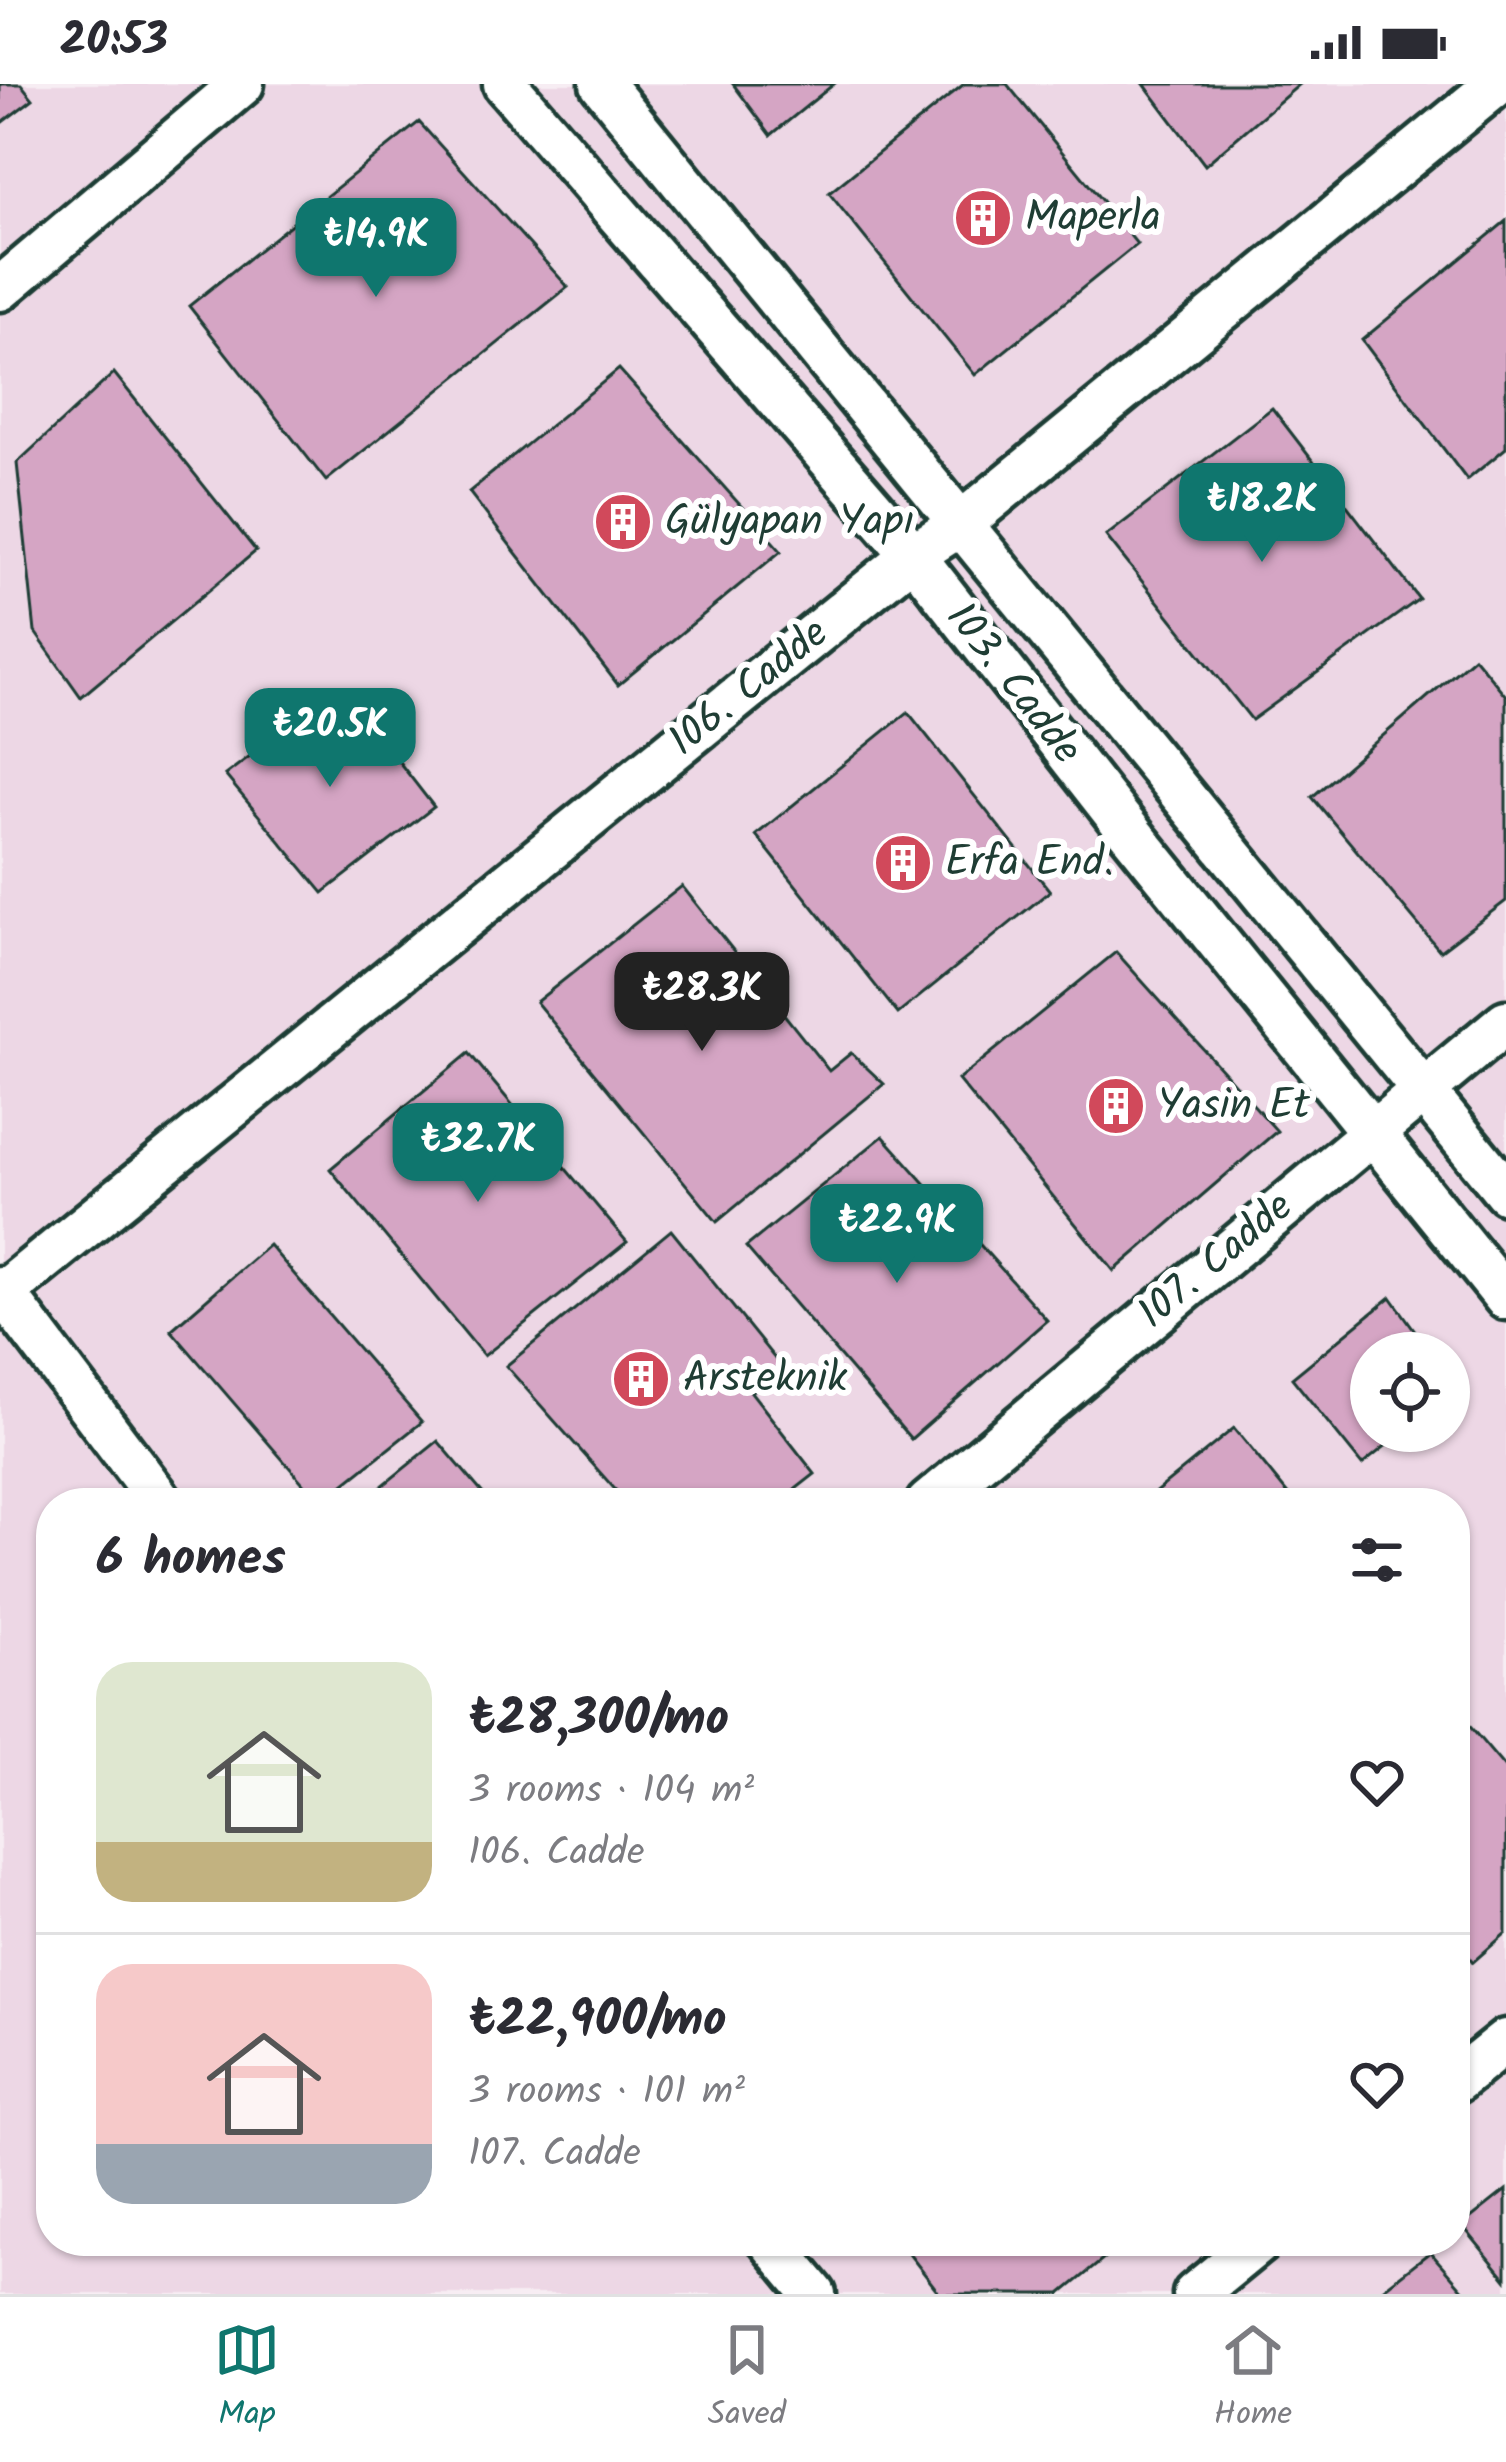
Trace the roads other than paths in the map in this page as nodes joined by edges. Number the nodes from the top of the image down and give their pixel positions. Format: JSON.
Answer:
{"nodes":[{"id":1,"x":242,"y":84,"type":"edge"},
{"id":2,"x":505,"y":84,"type":"edge"},
{"id":3,"x":602,"y":84,"type":"edge"},
{"id":4,"x":1497,"y":84,"type":"edge"},
{"id":5,"x":0,"y":290,"type":"edge"},
{"id":6,"x":958,"y":526,"type":"junction"},
{"id":7,"x":913,"y":556,"type":"junction"},
{"id":8,"x":1506,"y":1022,"type":"edge"},
{"id":9,"x":1422,"y":1090,"type":"junction"},
{"id":10,"x":1371,"y":1131,"type":"junction"},
{"id":11,"x":1506,"y":1192,"type":"edge"},
{"id":12,"x":1,"y":1290,"type":"edge"},
{"id":13,"x":1506,"y":1298,"type":"edge"},
{"id":14,"x":151,"y":1488,"type":"edge"},
{"id":15,"x":946,"y":1488,"type":"edge"},
{"id":16,"x":1506,"y":2041,"type":"edge"},
{"id":17,"x":1470,"y":2070,"type":"edge"},
{"id":18,"x":782,"y":2256,"type":"edge"},
{"id":19,"x":1242,"y":2256,"type":"edge"},
{"id":20,"x":814,"y":2294,"type":"edge"},
{"id":21,"x":1195,"y":2294,"type":"edge"}],
"edges":[{"from":1,"to":5,"type":"street"},
{"from":2,"to":7,"type":"street","name":"103. Cadde"},
{"from":3,"to":6,"type":"street","name":"103. Cadde"},
{"from":4,"to":6,"type":"street","name":"106. Cadde"},
{"from":6,"to":7,"type":"street","name":"106. Cadde"},
{"from":6,"to":9,"type":"street","name":"103. Cadde"},
{"from":7,"to":10,"type":"street","name":"103. Cadde"},
{"from":7,"to":12,"type":"street","name":"106. Cadde"},
{"from":8,"to":9,"type":"street","name":"107. Cadde"},
{"from":9,"to":10,"type":"street","name":"107. Cadde"},
{"from":9,"to":11,"type":"street","name":"103. Cadde"},
{"from":10,"to":13,"type":"street","name":"103. Cadde"},
{"from":10,"to":15,"type":"street","name":"107. Cadde"},
{"from":12,"to":14,"type":"street"},
{"from":16,"to":17,"type":"street"},
{"from":18,"to":20,"type":"street"},
{"from":19,"to":21,"type":"street"}]}
